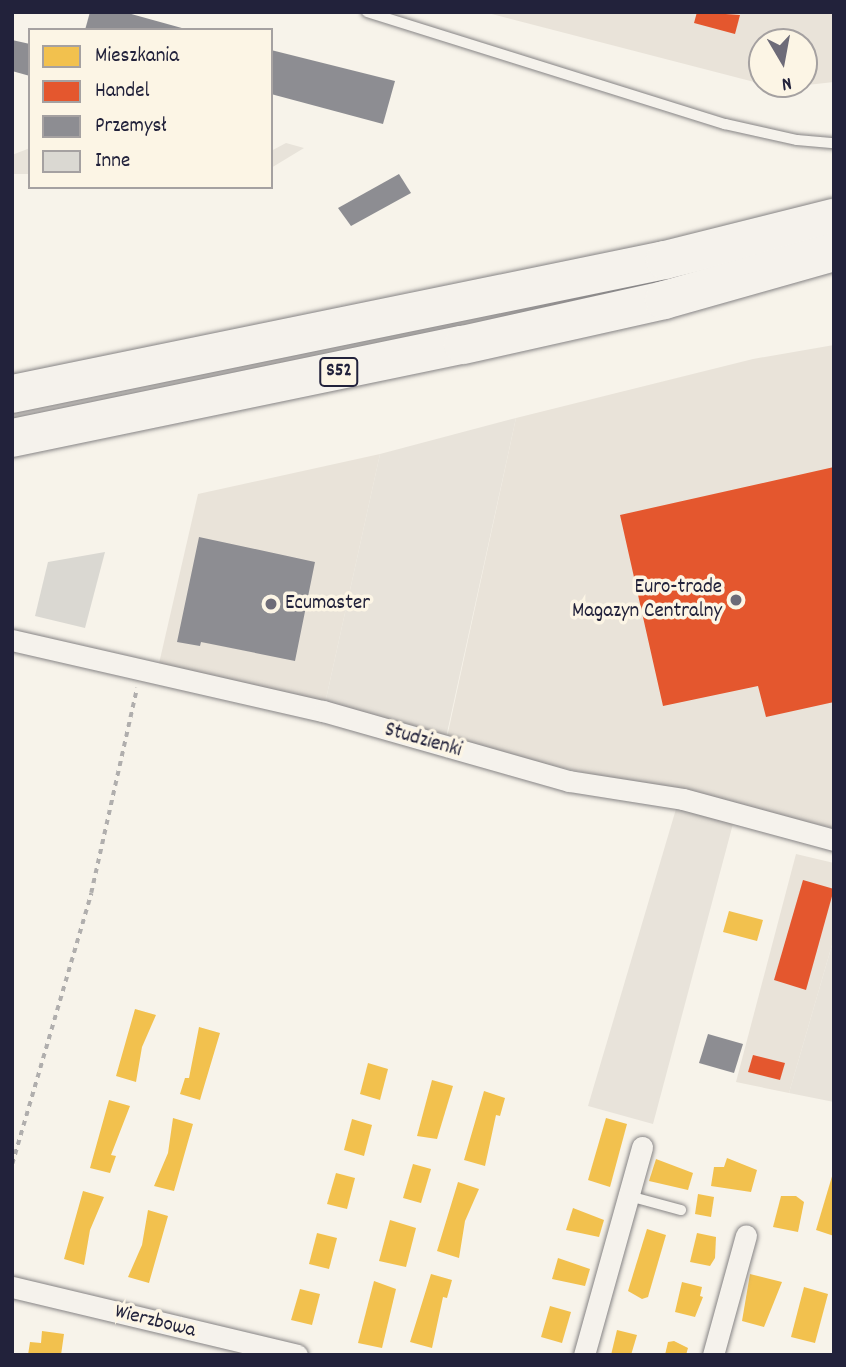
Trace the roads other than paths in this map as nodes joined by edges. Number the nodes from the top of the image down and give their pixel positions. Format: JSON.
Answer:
{"nodes":[{"id":1,"x":367,"y":12,"type":"edge"},
{"id":2,"x":834,"y":143,"type":"edge"},
{"id":3,"x":834,"y":199,"type":"edge"},
{"id":4,"x":834,"y":218,"type":"edge"},
{"id":5,"x":834,"y":252,"type":"edge"},
{"id":6,"x":665,"y":260,"type":"junction"},
{"id":7,"x":834,"y":281,"type":"edge"},
{"id":8,"x":664,"y":300,"type":"junction"},
{"id":9,"x":12,"y":394,"type":"edge"},
{"id":10,"x":12,"y":438,"type":"edge"},
{"id":11,"x":12,"y":640,"type":"edge"},
{"id":12,"x":834,"y":840,"type":"edge"},
{"id":13,"x":642,"y":1147,"type":"dead end"},
{"id":14,"x":629,"y":1196,"type":"junction"},
{"id":15,"x":681,"y":1210,"type":"dead end"},
{"id":16,"x":746,"y":1235,"type":"dead end"},
{"id":17,"x":12,"y":1287,"type":"edge"},
{"id":18,"x":202,"y":1333,"type":"junction"},
{"id":19,"x":199,"y":1355,"type":"edge"},
{"id":20,"x":297,"y":1355,"type":"edge"},
{"id":21,"x":584,"y":1355,"type":"edge"},
{"id":22,"x":713,"y":1355,"type":"edge"}],
"edges":[{"from":1,"to":2,"type":"lane"},
{"from":3,"to":6,"type":"highway"},
{"from":4,"to":6,"type":"highway","number":"S52"},
{"from":5,"to":8,"type":"highway","number":"S52"},
{"from":6,"to":9,"type":"highway","number":"S52"},
{"from":7,"to":8,"type":"highway"},
{"from":8,"to":10,"type":"highway","number":"S52"},
{"from":11,"to":12,"type":"street","name":"Studzienki"},
{"from":13,"to":14,"type":"street"},
{"from":14,"to":15,"type":"lane"},
{"from":14,"to":21,"type":"street"},
{"from":16,"to":22,"type":"street"},
{"from":17,"to":18,"type":"street","name":"Wierzbowa"},
{"from":18,"to":19,"type":"street"},
{"from":18,"to":20,"type":"street","name":"Wierzbowa"}]}
